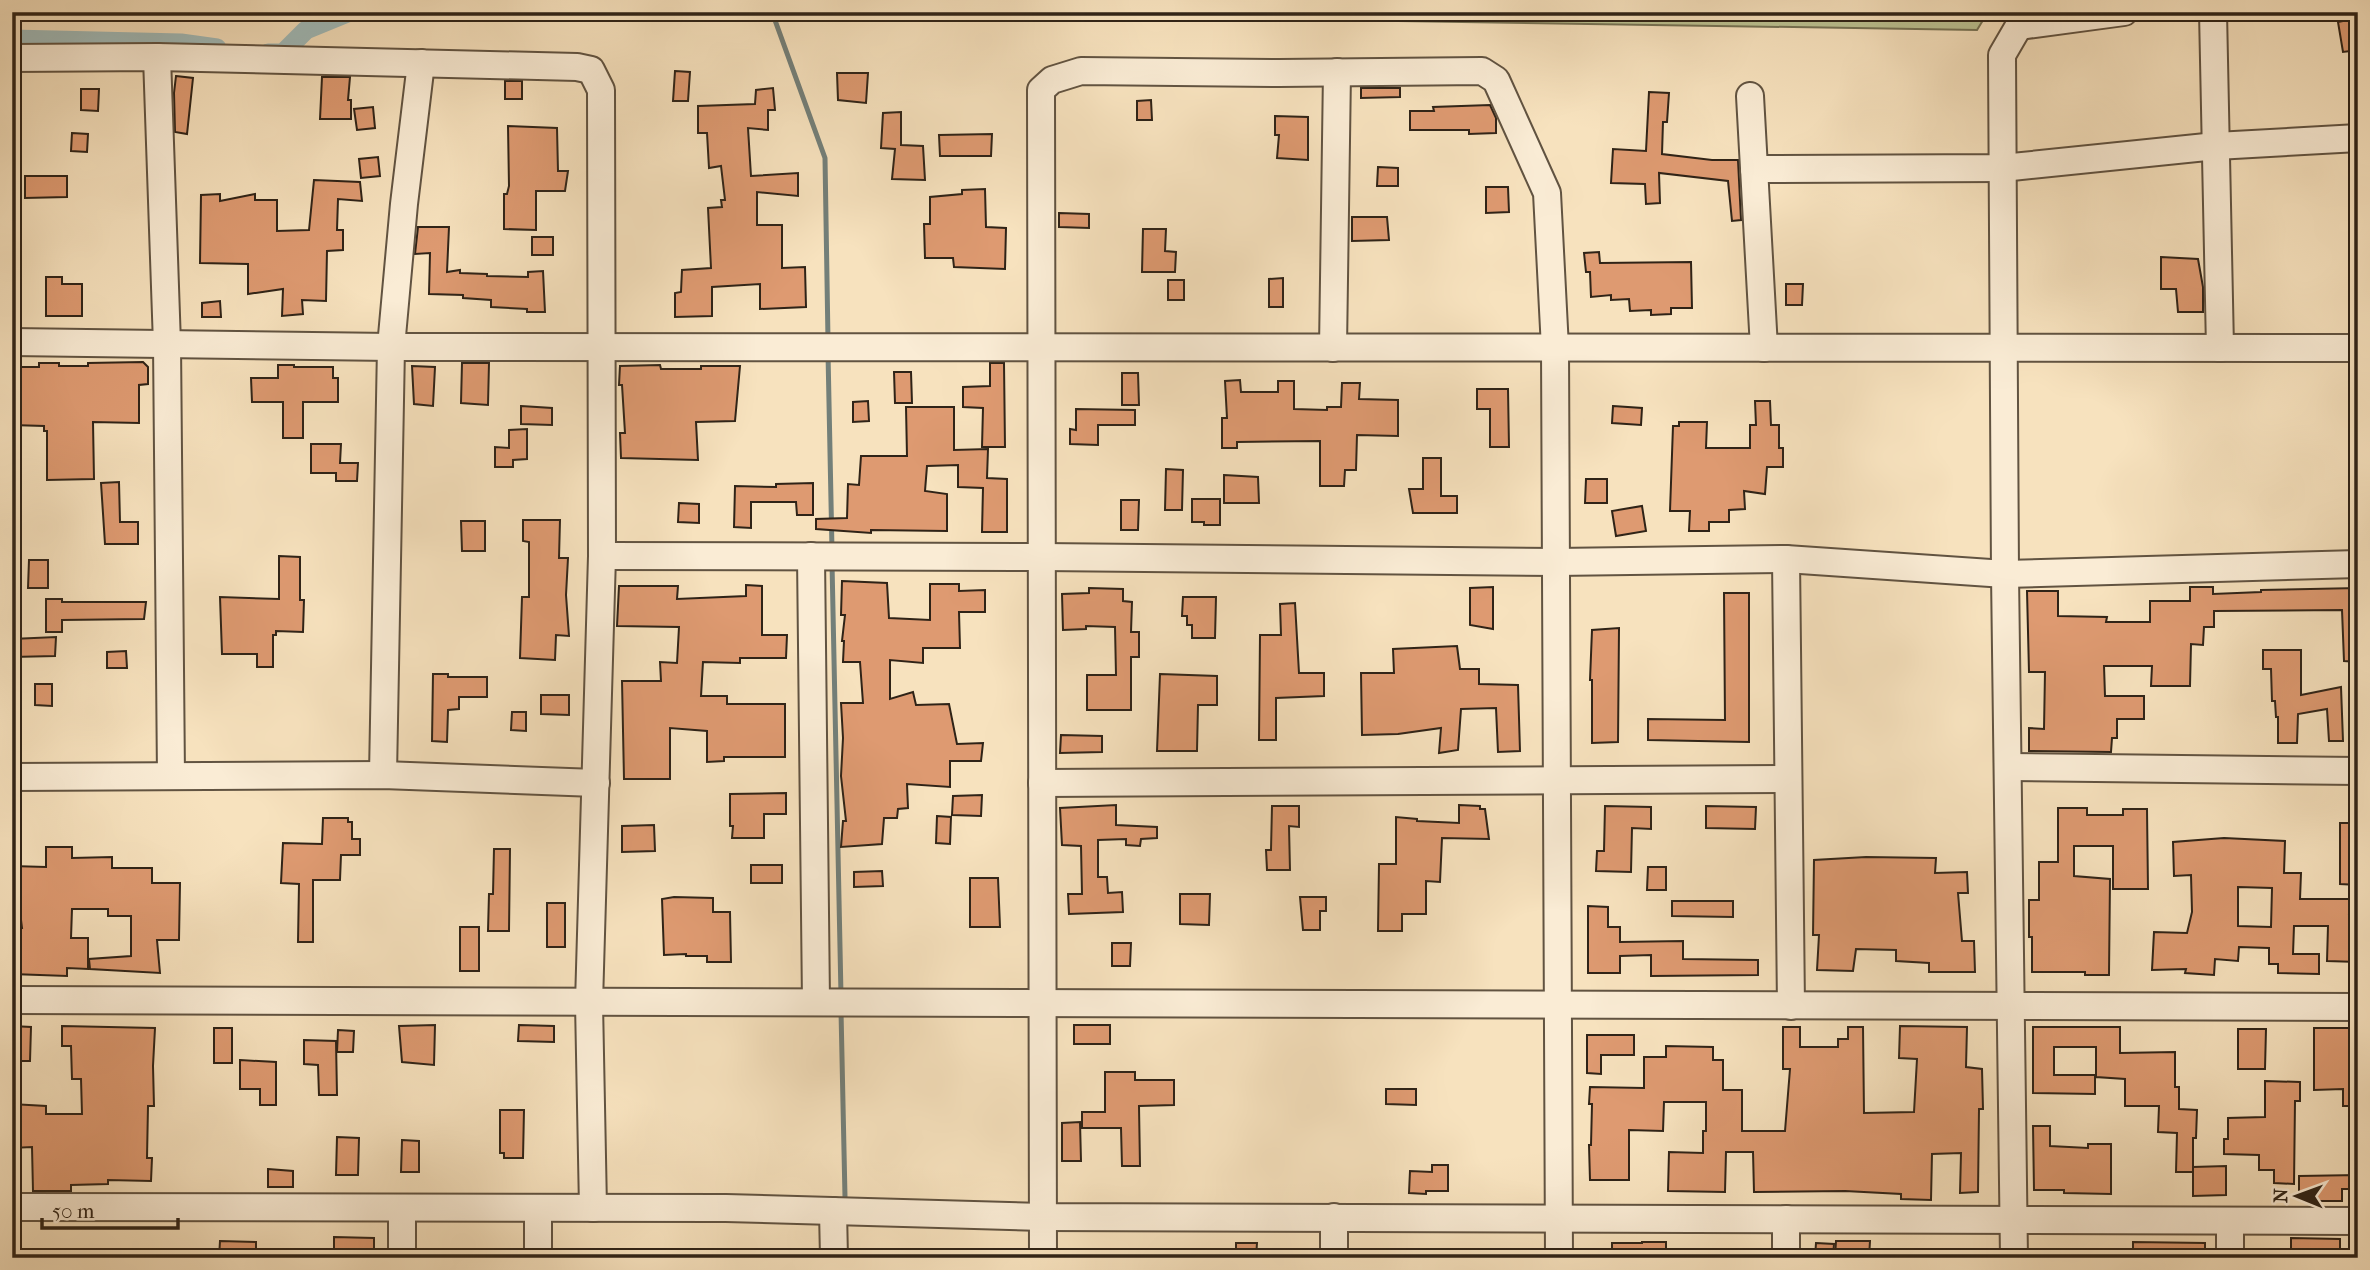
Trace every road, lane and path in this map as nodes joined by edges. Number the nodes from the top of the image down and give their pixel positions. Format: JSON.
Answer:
{"nodes":[{"id":1,"x":2124,"y":12,"type":"edge"},
{"id":2,"x":2213,"y":12,"type":"edge"},
{"id":3,"x":2023,"y":19,"type":"edge"},
{"id":4,"x":157,"y":57,"type":"junction"},
{"id":5,"x":12,"y":58,"type":"edge"},
{"id":6,"x":421,"y":63,"type":"junction"},
{"id":7,"x":1337,"y":72,"type":"junction"},
{"id":8,"x":1750,"y":96,"type":"dead end"},
{"id":9,"x":2358,"y":138,"type":"edge"},
{"id":10,"x":2216,"y":146,"type":"junction"},
{"id":11,"x":2002,"y":168,"type":"junction"},
{"id":12,"x":1754,"y":169,"type":"junction"},
{"id":13,"x":12,"y":342,"type":"edge"},
{"id":14,"x":167,"y":344,"type":"junction"},
{"id":15,"x":391,"y":347,"type":"junction"},
{"id":16,"x":601,"y":348,"type":"junction"},
{"id":17,"x":1042,"y":348,"type":"junction"},
{"id":18,"x":1333,"y":348,"type":"junction"},
{"id":19,"x":1555,"y":348,"type":"junction"},
{"id":20,"x":1764,"y":348,"type":"junction"},
{"id":21,"x":2220,"y":348,"type":"junction"},
{"id":22,"x":2358,"y":348,"type":"edge"},
{"id":23,"x":2004,"y":349,"type":"junction"},
{"id":24,"x":602,"y":556,"type":"junction"},
{"id":25,"x":810,"y":556,"type":"junction"},
{"id":26,"x":1042,"y":557,"type":"junction"},
{"id":27,"x":1786,"y":559,"type":"junction"},
{"id":28,"x":1556,"y":562,"type":"junction"},
{"id":29,"x":2358,"y":564,"type":"edge"},
{"id":30,"x":2005,"y":574,"type":"junction"},
{"id":31,"x":2009,"y":767,"type":"junction"},
{"id":32,"x":2358,"y":771,"type":"edge"},
{"id":33,"x":383,"y":775,"type":"junction"},
{"id":34,"x":171,"y":776,"type":"junction"},
{"id":35,"x":12,"y":777,"type":"edge"},
{"id":36,"x":1788,"y":779,"type":"junction"},
{"id":37,"x":1557,"y":780,"type":"junction"},
{"id":38,"x":596,"y":783,"type":"junction"},
{"id":39,"x":1042,"y":783,"type":"junction"},
{"id":40,"x":12,"y":1000,"type":"edge"},
{"id":41,"x":816,"y":1002,"type":"junction"},
{"id":42,"x":589,"y":1003,"type":"junction"},
{"id":43,"x":1042,"y":1003,"type":"junction"},
{"id":44,"x":1558,"y":1005,"type":"junction"},
{"id":45,"x":1791,"y":1006,"type":"junction"},
{"id":46,"x":2011,"y":1006,"type":"junction"},
{"id":47,"x":2358,"y":1007,"type":"edge"},
{"id":48,"x":12,"y":1207,"type":"edge"},
{"id":49,"x":402,"y":1208,"type":"junction"},
{"id":50,"x":538,"y":1208,"type":"junction"},
{"id":51,"x":593,"y":1209,"type":"junction"},
{"id":52,"x":833,"y":1211,"type":"junction"},
{"id":53,"x":1043,"y":1217,"type":"junction"},
{"id":54,"x":1334,"y":1217,"type":"junction"},
{"id":55,"x":1559,"y":1218,"type":"junction"},
{"id":56,"x":1786,"y":1219,"type":"junction"},
{"id":57,"x":2013,"y":1219,"type":"junction"},
{"id":58,"x":2230,"y":1221,"type":"junction"},
{"id":59,"x":2358,"y":1221,"type":"edge"},
{"id":60,"x":402,"y":1258,"type":"edge"},
{"id":61,"x":538,"y":1258,"type":"edge"},
{"id":62,"x":834,"y":1258,"type":"edge"},
{"id":63,"x":1043,"y":1258,"type":"edge"},
{"id":64,"x":1334,"y":1258,"type":"edge"},
{"id":65,"x":1559,"y":1258,"type":"edge"},
{"id":66,"x":1786,"y":1258,"type":"edge"},
{"id":67,"x":2014,"y":1258,"type":"edge"},
{"id":68,"x":2230,"y":1258,"type":"edge"}],
"edges":[{"from":1,"to":3,"type":"street"},
{"from":2,"to":10,"type":"street"},
{"from":3,"to":11,"type":"street"},
{"from":4,"to":5,"type":"street"},
{"from":4,"to":6,"type":"street"},
{"from":4,"to":14,"type":"street"},
{"from":6,"to":15,"type":"street"},
{"from":6,"to":16,"type":"street"},
{"from":7,"to":17,"type":"street"},
{"from":7,"to":18,"type":"street"},
{"from":7,"to":19,"type":"street"},
{"from":8,"to":12,"type":"street"},
{"from":9,"to":10,"type":"street"},
{"from":10,"to":11,"type":"street"},
{"from":10,"to":21,"type":"street"},
{"from":11,"to":12,"type":"street"},
{"from":11,"to":23,"type":"street"},
{"from":12,"to":20,"type":"street"},
{"from":13,"to":14,"type":"street"},
{"from":14,"to":15,"type":"street"},
{"from":14,"to":34,"type":"street"},
{"from":15,"to":16,"type":"street"},
{"from":15,"to":33,"type":"street"},
{"from":16,"to":17,"type":"street"},
{"from":16,"to":24,"type":"street"},
{"from":17,"to":18,"type":"street"},
{"from":17,"to":26,"type":"street"},
{"from":18,"to":19,"type":"street"},
{"from":19,"to":20,"type":"street"},
{"from":19,"to":28,"type":"street"},
{"from":20,"to":23,"type":"street"},
{"from":21,"to":22,"type":"street"},
{"from":21,"to":23,"type":"street"},
{"from":23,"to":30,"type":"street"},
{"from":24,"to":25,"type":"street"},
{"from":24,"to":38,"type":"street"},
{"from":25,"to":26,"type":"street"},
{"from":25,"to":41,"type":"street"},
{"from":26,"to":28,"type":"street"},
{"from":26,"to":39,"type":"street"},
{"from":27,"to":28,"type":"street"},
{"from":27,"to":30,"type":"street"},
{"from":27,"to":36,"type":"street"},
{"from":28,"to":37,"type":"street"},
{"from":29,"to":30,"type":"street"},
{"from":30,"to":31,"type":"street"},
{"from":31,"to":32,"type":"street"},
{"from":31,"to":46,"type":"street"},
{"from":33,"to":34,"type":"street"},
{"from":33,"to":38,"type":"street"},
{"from":34,"to":35,"type":"street"},
{"from":36,"to":37,"type":"street"},
{"from":36,"to":45,"type":"street"},
{"from":37,"to":39,"type":"street"},
{"from":37,"to":44,"type":"street"},
{"from":38,"to":42,"type":"street"},
{"from":39,"to":43,"type":"street"},
{"from":40,"to":42,"type":"street"},
{"from":41,"to":42,"type":"street"},
{"from":41,"to":43,"type":"street"},
{"from":42,"to":51,"type":"street"},
{"from":43,"to":44,"type":"street"},
{"from":43,"to":53,"type":"street"},
{"from":44,"to":45,"type":"street"},
{"from":44,"to":55,"type":"street"},
{"from":45,"to":46,"type":"street"},
{"from":46,"to":47,"type":"street"},
{"from":46,"to":57,"type":"street"},
{"from":48,"to":49,"type":"street"},
{"from":49,"to":50,"type":"street"},
{"from":49,"to":60,"type":"street"},
{"from":50,"to":51,"type":"street"},
{"from":50,"to":61,"type":"street"},
{"from":51,"to":52,"type":"street"},
{"from":52,"to":53,"type":"street"},
{"from":52,"to":62,"type":"street"},
{"from":53,"to":54,"type":"street"},
{"from":53,"to":63,"type":"street"},
{"from":54,"to":55,"type":"street"},
{"from":54,"to":64,"type":"street"},
{"from":55,"to":56,"type":"street"},
{"from":55,"to":65,"type":"street"},
{"from":56,"to":57,"type":"street"},
{"from":56,"to":66,"type":"street"},
{"from":57,"to":58,"type":"street"},
{"from":57,"to":67,"type":"street"},
{"from":58,"to":59,"type":"street"},
{"from":58,"to":68,"type":"street"}]}
